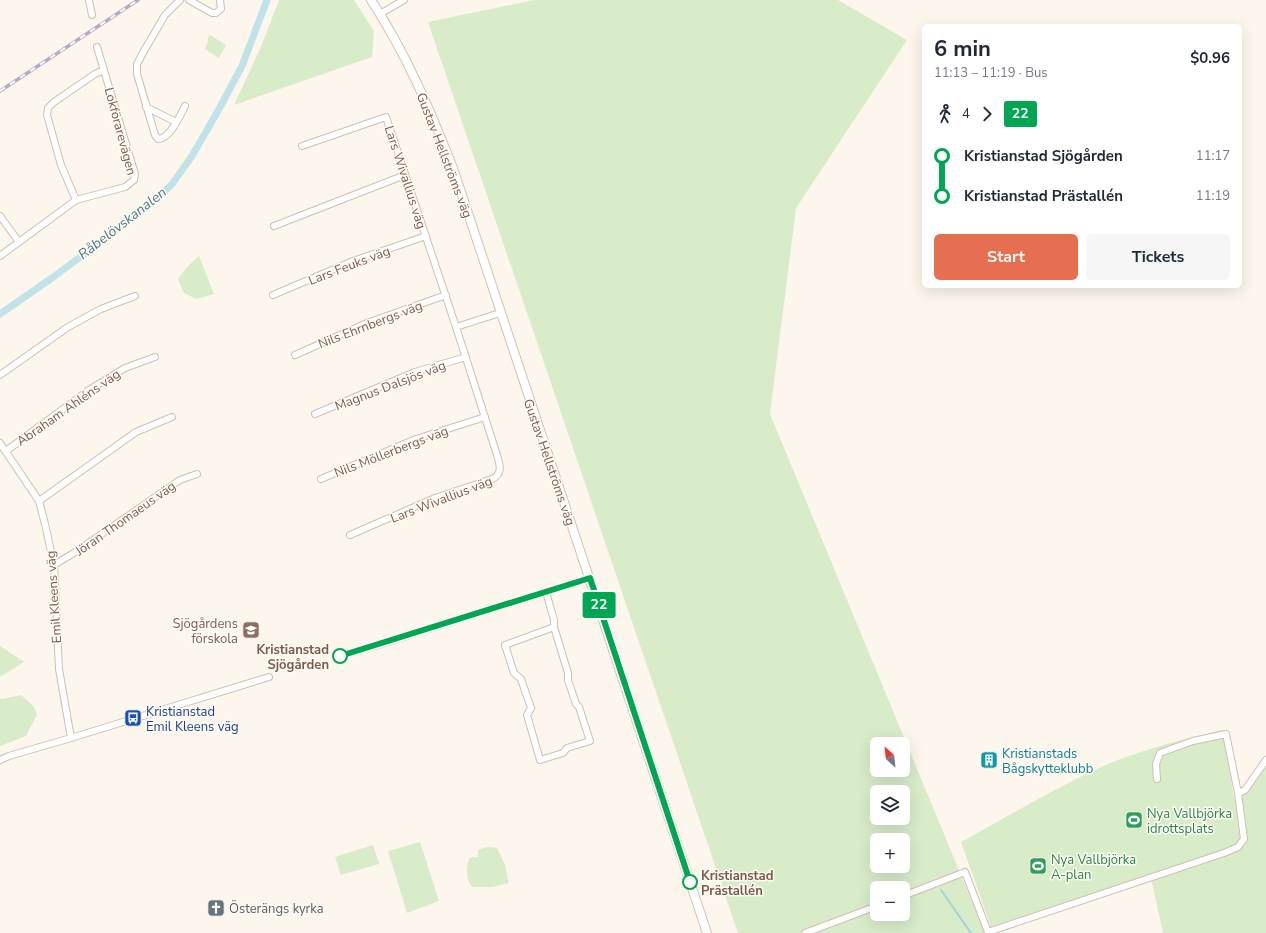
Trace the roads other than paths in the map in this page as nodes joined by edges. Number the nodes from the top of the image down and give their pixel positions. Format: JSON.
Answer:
{"nodes":[{"id":1,"x":89,"y":0,"type":"edge"},
{"id":2,"x":180,"y":0,"type":"edge"},
{"id":3,"x":189,"y":0,"type":"edge"},
{"id":4,"x":220,"y":0,"type":"edge"},
{"id":5,"x":371,"y":0,"type":"edge"},
{"id":6,"x":404,"y":0,"type":"edge"},
{"id":7,"x":380,"y":14,"type":"junction"},
{"id":8,"x":92,"y":15,"type":"dead end"},
{"id":9,"x":97,"y":47,"type":"dead end"},
{"id":10,"x":104,"y":70,"type":"junction"},
{"id":11,"x":185,"y":106,"type":"dead end"},
{"id":12,"x":146,"y":107,"type":"junction"},
{"id":13,"x":176,"y":122,"type":"junction"},
{"id":14,"x":302,"y":146,"type":"dead end"},
{"id":15,"x":405,"y":175,"type":"junction"},
{"id":16,"x":76,"y":200,"type":"junction"},
{"id":17,"x":0,"y":216,"type":"edge"},
{"id":18,"x":274,"y":226,"type":"dead end"},
{"id":19,"x":426,"y":236,"type":"junction"},
{"id":20,"x":19,"y":242,"type":"junction"},
{"id":21,"x":0,"y":256,"type":"edge"},
{"id":22,"x":273,"y":295,"type":"dead end"},
{"id":23,"x":446,"y":295,"type":"junction"},
{"id":24,"x":135,"y":296,"type":"dead end"},
{"id":25,"x":500,"y":313,"type":"junction"},
{"id":26,"x":456,"y":327,"type":"junction"},
{"id":27,"x":295,"y":354,"type":"dead end"},
{"id":28,"x":155,"y":357,"type":"dead end"},
{"id":29,"x":466,"y":357,"type":"junction"},
{"id":30,"x":0,"y":375,"type":"edge"},
{"id":31,"x":315,"y":414,"type":"dead end"},
{"id":32,"x":172,"y":417,"type":"dead end"},
{"id":33,"x":485,"y":417,"type":"junction"},
{"id":34,"x":0,"y":443,"type":"edge"},
{"id":35,"x":6,"y":451,"type":"junction"},
{"id":36,"x":197,"y":474,"type":"dead end"},
{"id":37,"x":321,"y":479,"type":"dead end"},
{"id":38,"x":39,"y":501,"type":"junction"},
{"id":39,"x":350,"y":535,"type":"dead end"},
{"id":40,"x":54,"y":565,"type":"junction"},
{"id":41,"x":590,"y":578,"type":"junction"},
{"id":42,"x":546,"y":592,"type":"junction"},
{"id":43,"x":554,"y":627,"type":"junction"},
{"id":44,"x":372,"y":647,"type":"dead end"},
{"id":45,"x":269,"y":677,"type":"dead end"},
{"id":46,"x":71,"y":738,"type":"junction"},
{"id":47,"x":0,"y":760,"type":"edge"},
{"id":48,"x":1266,"y":760,"type":"edge"},
{"id":49,"x":1157,"y":779,"type":"dead end"},
{"id":50,"x":1238,"y":793,"type":"junction"},
{"id":51,"x":910,"y":893,"type":"edge"},
{"id":52,"x":870,"y":909,"type":"edge"},
{"id":53,"x":707,"y":933,"type":"edge"},
{"id":54,"x":806,"y":933,"type":"edge"}],
"edges":[{"from":1,"to":8,"type":"street"},
{"from":2,"to":12,"type":"street"},
{"from":3,"to":4,"type":"street"},
{"from":5,"to":7,"type":"street","name":"Gustav Hellströms väg"},
{"from":6,"to":7,"type":"street"},
{"from":7,"to":25,"type":"street","name":"Gustav Hellströms väg"},
{"from":9,"to":10,"type":"street","name":"Lokförarevägen"},
{"from":10,"to":16,"type":"street"},
{"from":10,"to":16,"type":"street","name":"Lokförarevägen"},
{"from":11,"to":13,"type":"street"},
{"from":12,"to":13,"type":"street"},
{"from":12,"to":13,"type":"street"},
{"from":14,"to":15,"type":"street","name":"Lars Wivallius väg"},
{"from":15,"to":18,"type":"street"},
{"from":15,"to":19,"type":"street","name":"Lars Wivallius väg"},
{"from":16,"to":20,"type":"street","name":"Lokförarevägen"},
{"from":17,"to":20,"type":"street"},
{"from":19,"to":22,"type":"street","name":"Lars Feuks väg"},
{"from":19,"to":23,"type":"street","name":"Lars Wivallius väg"},
{"from":20,"to":21,"type":"street","name":"Lokförarevägen"},
{"from":23,"to":26,"type":"street","name":"Lars Wivallius väg"},
{"from":23,"to":27,"type":"street","name":"Nils Ehrnbergs väg"},
{"from":24,"to":30,"type":"street"},
{"from":25,"to":26,"type":"street"},
{"from":25,"to":41,"type":"street","name":"Gustav Hellströms väg"},
{"from":26,"to":29,"type":"street","name":"Lars Wivallius väg"},
{"from":28,"to":35,"type":"street","name":"Abraham Ahléns väg"},
{"from":29,"to":31,"type":"street","name":"Magnus Dalsjös väg"},
{"from":29,"to":33,"type":"street","name":"Lars Wivallius väg"},
{"from":32,"to":38,"type":"street"},
{"from":33,"to":37,"type":"street","name":"Nils Möllerbergs väg"},
{"from":33,"to":39,"type":"street","name":"Lars Wivallius väg"},
{"from":34,"to":35,"type":"street","name":"Emil Kleens väg"},
{"from":35,"to":38,"type":"street","name":"Emil Kleens väg"},
{"from":36,"to":40,"type":"street","name":"Jöran Thomaeus väg"},
{"from":38,"to":40,"type":"street","name":"Emil Kleens väg"},
{"from":40,"to":46,"type":"street","name":"Emil Kleens väg"},
{"from":41,"to":42,"type":"street"},
{"from":41,"to":53,"type":"street","name":"Gustav Hellströms väg"},
{"from":42,"to":43,"type":"street"},
{"from":42,"to":44,"type":"street"},
{"from":43,"to":43,"type":"street"},
{"from":45,"to":46,"type":"street"},
{"from":46,"to":47,"type":"street"},
{"from":48,"to":50,"type":"street"},
{"from":49,"to":50,"type":"street"},
{"from":50,"to":51,"type":"street"},
{"from":52,"to":54,"type":"street"}]}
